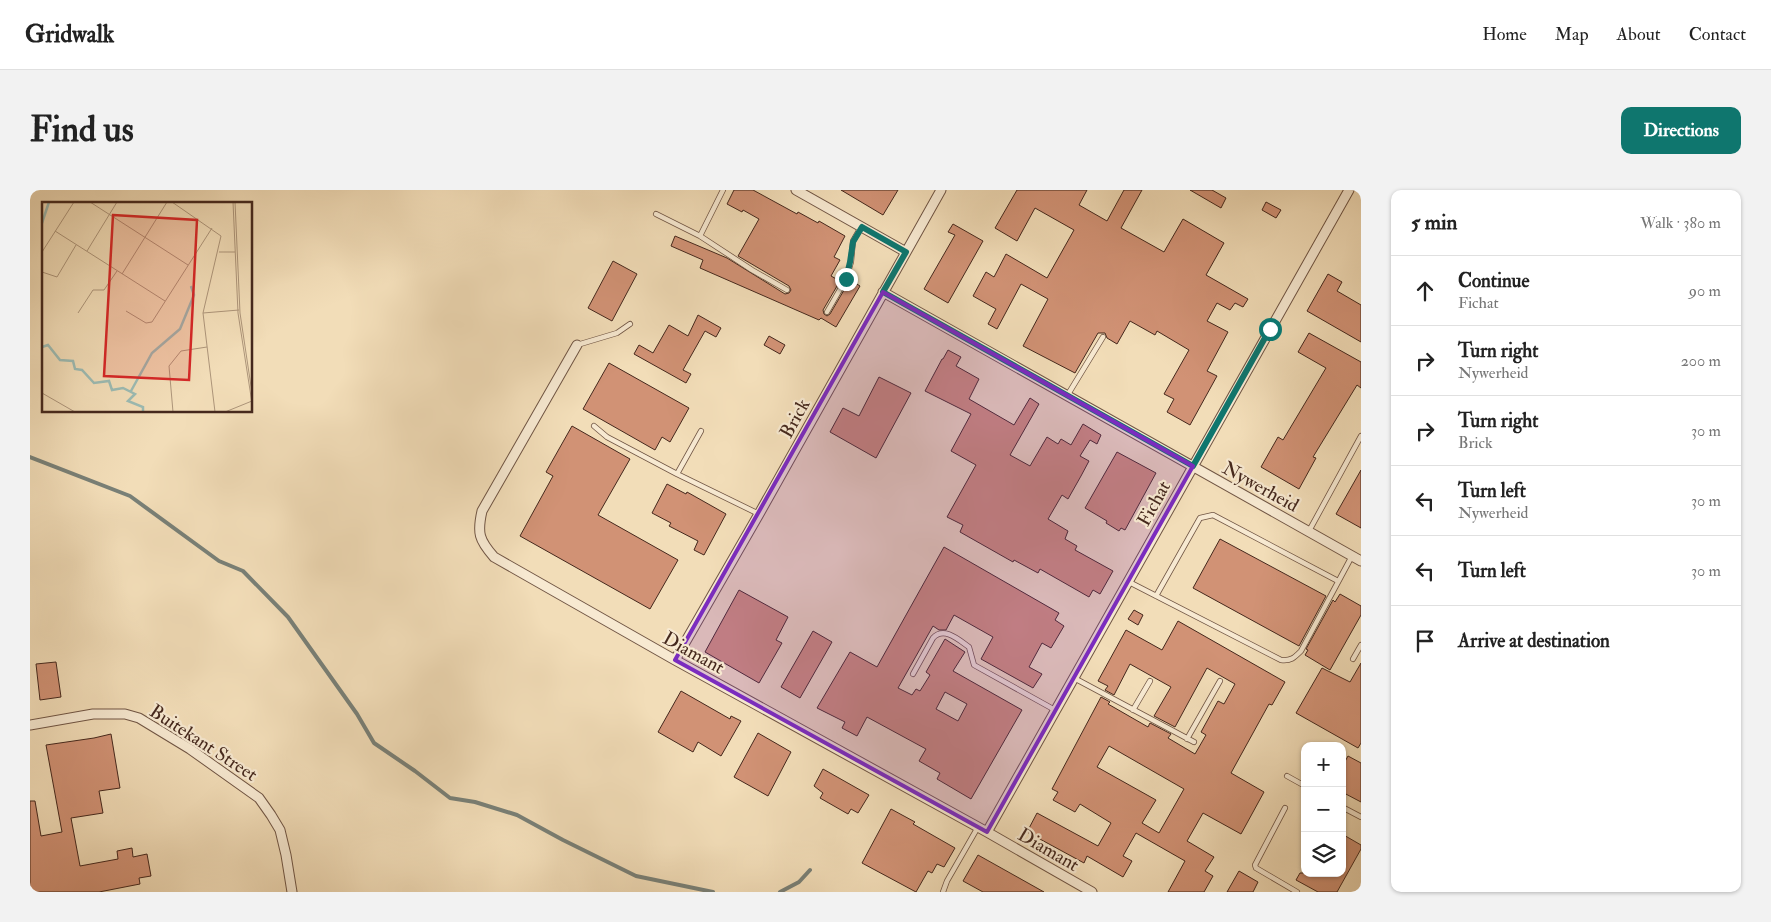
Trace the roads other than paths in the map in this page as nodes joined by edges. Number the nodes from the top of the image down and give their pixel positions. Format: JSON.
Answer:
{"nodes":[{"id":1,"x":722,"y":190,"type":"edge"},
{"id":2,"x":796,"y":190,"type":"edge"},
{"id":3,"x":940,"y":190,"type":"edge"},
{"id":4,"x":1349,"y":190,"type":"edge"},
{"id":5,"x":656,"y":214,"type":"dead end"},
{"id":6,"x":862,"y":227,"type":"junction"},
{"id":7,"x":700,"y":236,"type":"junction"},
{"id":8,"x":906,"y":252,"type":"junction"},
{"id":9,"x":787,"y":290,"type":"dead end"},
{"id":10,"x":883,"y":292,"type":"junction"},
{"id":11,"x":826,"y":312,"type":"dead end"},
{"id":12,"x":630,"y":324,"type":"dead end"},
{"id":13,"x":1103,"y":337,"type":"dead end"},
{"id":14,"x":577,"y":345,"type":"joint"},
{"id":15,"x":1067,"y":396,"type":"junction"},
{"id":16,"x":594,"y":426,"type":"dead end"},
{"id":17,"x":701,"y":431,"type":"dead end"},
{"id":18,"x":1361,"y":436,"type":"edge"},
{"id":19,"x":1193,"y":466,"type":"junction"},
{"id":20,"x":677,"y":474,"type":"junction"},
{"id":21,"x":759,"y":514,"type":"junction"},
{"id":22,"x":1309,"y":531,"type":"junction"},
{"id":23,"x":1359,"y":559,"type":"edge"},
{"id":24,"x":1128,"y":581,"type":"junction"},
{"id":25,"x":1338,"y":581,"type":"junction"},
{"id":26,"x":1156,"y":596,"type":"junction"},
{"id":27,"x":1361,"y":644,"type":"edge"},
{"id":28,"x":675,"y":660,"type":"junction"},
{"id":29,"x":1353,"y":660,"type":"dead end"},
{"id":30,"x":913,"y":674,"type":"dead end"},
{"id":31,"x":1073,"y":678,"type":"junction"},
{"id":32,"x":1150,"y":681,"type":"dead end"},
{"id":33,"x":1220,"y":681,"type":"dead end"},
{"id":34,"x":1055,"y":710,"type":"junction"},
{"id":35,"x":1133,"y":710,"type":"junction"},
{"id":36,"x":30,"y":725,"type":"edge"},
{"id":37,"x":1187,"y":739,"type":"junction"},
{"id":38,"x":1194,"y":742,"type":"dead end"},
{"id":39,"x":1287,"y":776,"type":"dead end"},
{"id":40,"x":1301,"y":784,"type":"edge"},
{"id":41,"x":1285,"y":808,"type":"dead end"},
{"id":42,"x":1346,"y":809,"type":"edge"},
{"id":43,"x":1361,"y":818,"type":"edge"},
{"id":44,"x":978,"y":826,"type":"junction"},
{"id":45,"x":987,"y":832,"type":"junction"},
{"id":46,"x":292,"y":892,"type":"edge"},
{"id":47,"x":943,"y":892,"type":"edge"},
{"id":48,"x":1092,"y":892,"type":"edge"},
{"id":49,"x":1297,"y":892,"type":"edge"}],
"edges":[{"from":1,"to":7,"type":"lane"},
{"from":2,"to":6,"type":"street"},
{"from":3,"to":8,"type":"street","name":"Brick"},
{"from":4,"to":19,"type":"street","name":"Fichat"},
{"from":5,"to":7,"type":"lane"},
{"from":6,"to":8,"type":"street"},
{"from":6,"to":11,"type":"lane"},
{"from":7,"to":9,"type":"lane"},
{"from":8,"to":10,"type":"street","name":"Brick"},
{"from":10,"to":15,"type":"street","name":"Nywerheid"},
{"from":10,"to":21,"type":"street","name":"Brick"},
{"from":12,"to":14,"type":"lane"},
{"from":13,"to":15,"type":"lane"},
{"from":14,"to":28,"type":"street","name":"Diamant"},
{"from":15,"to":19,"type":"street","name":"Nywerheid"},
{"from":16,"to":20,"type":"lane"},
{"from":17,"to":20,"type":"lane"},
{"from":18,"to":22,"type":"lane"},
{"from":19,"to":22,"type":"street","name":"Nywerheid"},
{"from":19,"to":24,"type":"street","name":"Fichat"},
{"from":20,"to":21,"type":"lane"},
{"from":21,"to":28,"type":"street","name":"Brick"},
{"from":22,"to":23,"type":"street","name":"Nywerheid"},
{"from":23,"to":25,"type":"lane"},
{"from":24,"to":26,"type":"lane"},
{"from":24,"to":31,"type":"street","name":"Fichat"},
{"from":25,"to":26,"type":"lane"},
{"from":25,"to":26,"type":"lane"},
{"from":27,"to":29,"type":"lane"},
{"from":28,"to":44,"type":"street","name":"Diamant"},
{"from":30,"to":34,"type":"lane"},
{"from":31,"to":34,"type":"street","name":"Fichat"},
{"from":31,"to":35,"type":"lane"},
{"from":32,"to":35,"type":"lane"},
{"from":33,"to":37,"type":"lane"},
{"from":34,"to":45,"type":"street","name":"Fichat"},
{"from":35,"to":37,"type":"lane"},
{"from":36,"to":46,"type":"street","name":"Buitekant Street"},
{"from":37,"to":38,"type":"lane"},
{"from":39,"to":40,"type":"lane"},
{"from":41,"to":49,"type":"lane"},
{"from":42,"to":43,"type":"lane"},
{"from":44,"to":45,"type":"street","name":"Diamant"},
{"from":44,"to":47,"type":"lane"},
{"from":45,"to":48,"type":"street","name":"Diamant"}]}
